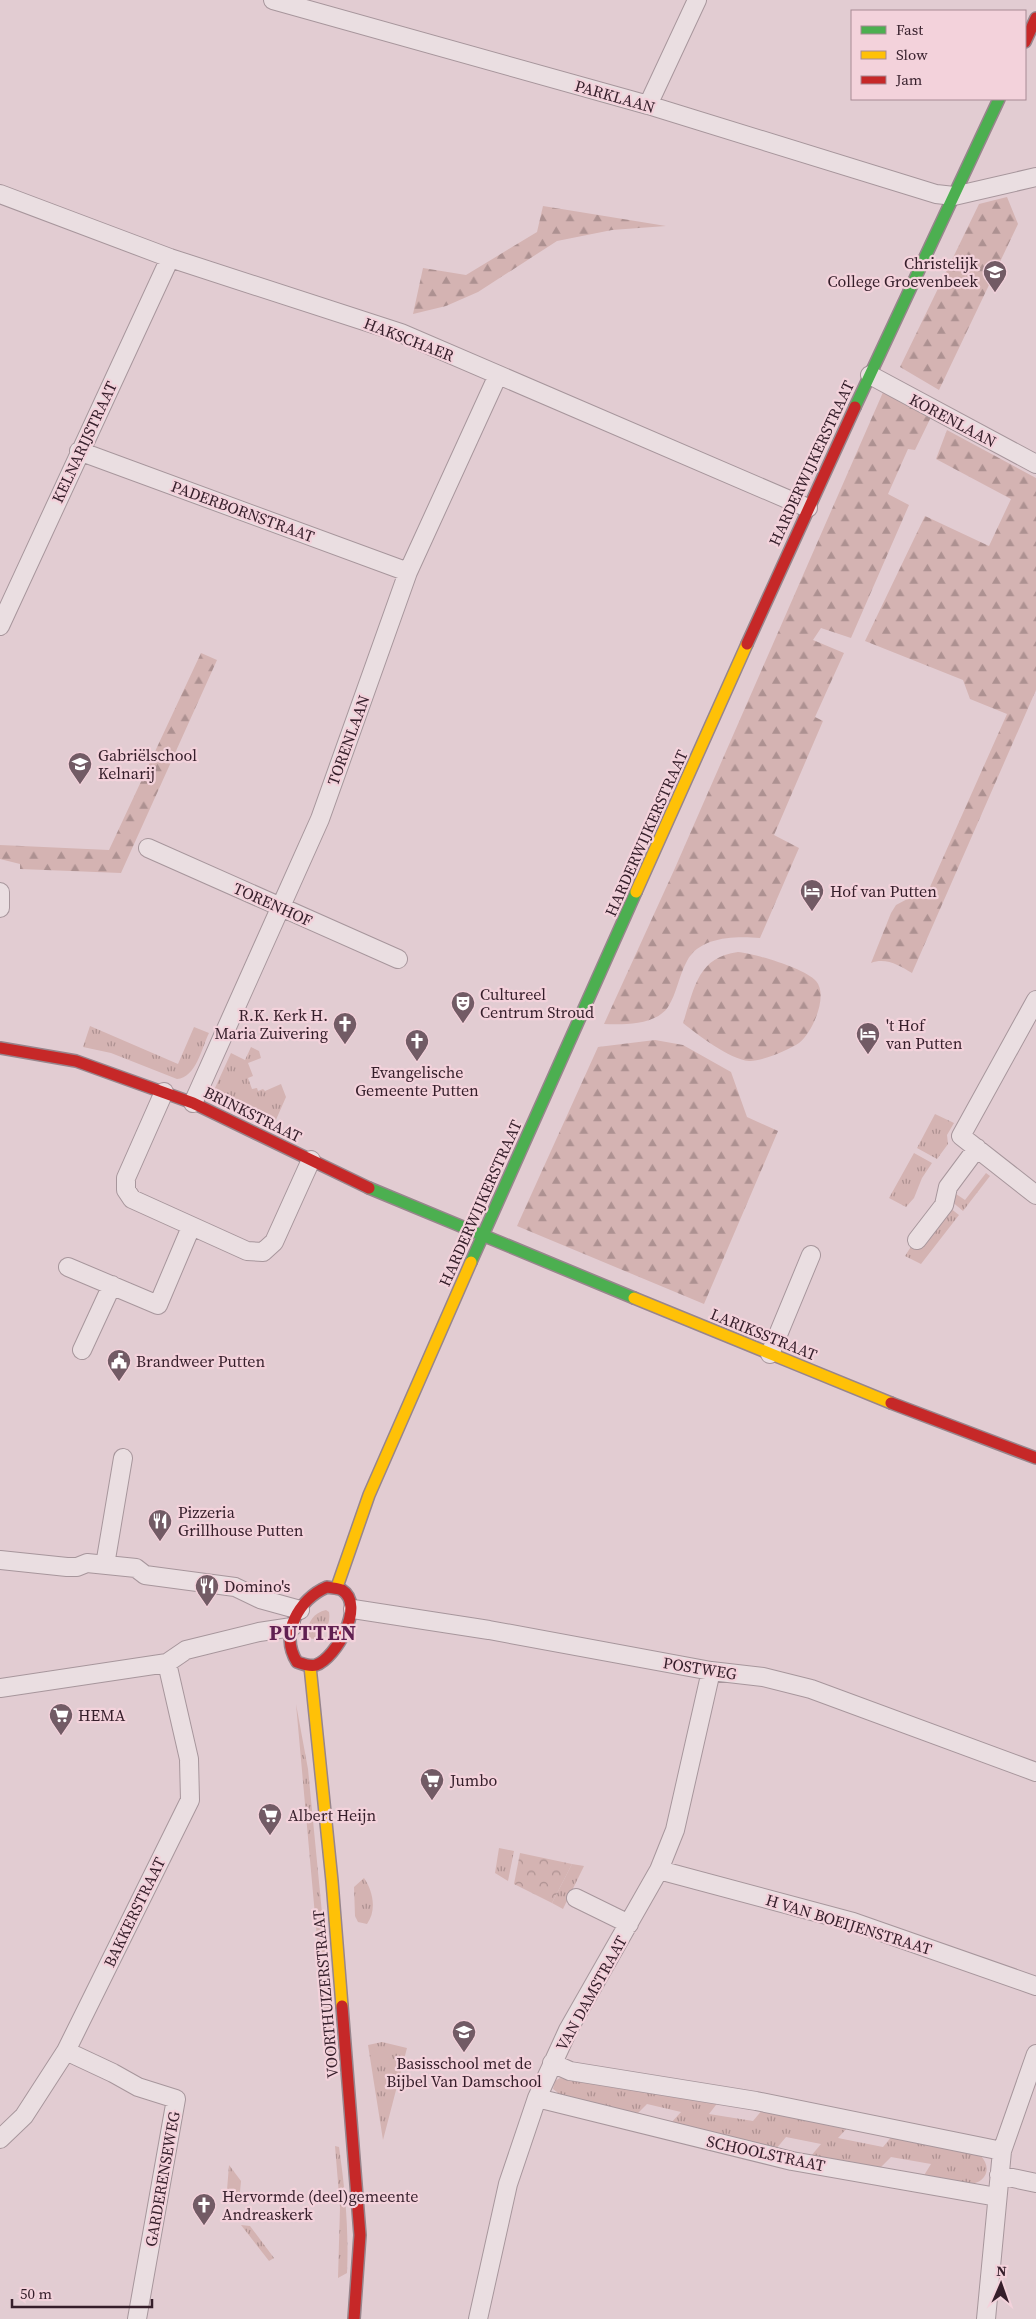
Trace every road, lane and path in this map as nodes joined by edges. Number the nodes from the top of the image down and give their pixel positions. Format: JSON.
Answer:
{"nodes":[{"id":1,"x":273,"y":0,"type":"edge"},
{"id":2,"x":697,"y":0,"type":"edge"},
{"id":3,"x":1036,"y":18,"type":"edge"},
{"id":4,"x":1026,"y":40,"type":"edge"},
{"id":5,"x":999,"y":100,"type":"edge"},
{"id":6,"x":648,"y":105,"type":"junction"},
{"id":7,"x":1036,"y":177,"type":"edge"},
{"id":8,"x":0,"y":194,"type":"edge"},
{"id":9,"x":954,"y":196,"type":"junction"},
{"id":10,"x":170,"y":258,"type":"junction"},
{"id":11,"x":498,"y":375,"type":"junction"},
{"id":12,"x":870,"y":375,"type":"junction"},
{"id":13,"x":79,"y":451,"type":"junction"},
{"id":14,"x":1036,"y":464,"type":"edge"},
{"id":15,"x":808,"y":508,"type":"junction"},
{"id":16,"x":408,"y":572,"type":"junction"},
{"id":17,"x":1,"y":621,"type":"edge"},
{"id":18,"x":148,"y":848,"type":"dead end"},
{"id":19,"x":0,"y":892,"type":"edge"},
{"id":20,"x":282,"y":907,"type":"junction"},
{"id":21,"x":0,"y":908,"type":"edge"},
{"id":22,"x":398,"y":959,"type":"dead end"},
{"id":23,"x":1036,"y":1000,"type":"edge"},
{"id":24,"x":0,"y":1048,"type":"edge"},
{"id":25,"x":164,"y":1092,"type":"junction"},
{"id":26,"x":193,"y":1103,"type":"junction"},
{"id":27,"x":977,"y":1148,"type":"junction"},
{"id":28,"x":311,"y":1160,"type":"junction"},
{"id":29,"x":1036,"y":1195,"type":"edge"},
{"id":30,"x":191,"y":1227,"type":"junction"},
{"id":31,"x":482,"y":1236,"type":"junction"},
{"id":32,"x":917,"y":1240,"type":"dead end"},
{"id":33,"x":810,"y":1255,"type":"dead end"},
{"id":34,"x":68,"y":1267,"type":"dead end"},
{"id":35,"x":112,"y":1286,"type":"junction"},
{"id":36,"x":82,"y":1350,"type":"dead end"},
{"id":37,"x":770,"y":1354,"type":"junction"},
{"id":38,"x":123,"y":1458,"type":"dead end"},
{"id":39,"x":1036,"y":1458,"type":"edge"},
{"id":40,"x":0,"y":1560,"type":"edge"},
{"id":41,"x":105,"y":1565,"type":"junction"},
{"id":42,"x":337,"y":1587,"type":"junction"},
{"id":43,"x":353,"y":1609,"type":"junction"},
{"id":44,"x":300,"y":1610,"type":"junction"},
{"id":45,"x":292,"y":1627,"type":"junction"},
{"id":46,"x":167,"y":1664,"type":"junction"},
{"id":47,"x":310,"y":1666,"type":"junction"},
{"id":48,"x":711,"y":1671,"type":"junction"},
{"id":49,"x":0,"y":1688,"type":"edge"},
{"id":50,"x":1036,"y":1772,"type":"edge"},
{"id":51,"x":659,"y":1870,"type":"junction"},
{"id":52,"x":576,"y":1898,"type":"dead end"},
{"id":53,"x":629,"y":1924,"type":"junction"},
{"id":54,"x":1036,"y":1986,"type":"edge"},
{"id":55,"x":66,"y":2051,"type":"junction"},
{"id":56,"x":1036,"y":2054,"type":"edge"},
{"id":57,"x":552,"y":2063,"type":"junction"},
{"id":58,"x":537,"y":2098,"type":"junction"},
{"id":59,"x":0,"y":2139,"type":"edge"},
{"id":60,"x":1002,"y":2151,"type":"junction"},
{"id":61,"x":999,"y":2175,"type":"junction"},
{"id":62,"x":1036,"y":2183,"type":"edge"},
{"id":63,"x":996,"y":2197,"type":"junction"},
{"id":64,"x":137,"y":2319,"type":"edge"},
{"id":65,"x":354,"y":2319,"type":"edge"},
{"id":66,"x":478,"y":2319,"type":"edge"},
{"id":67,"x":986,"y":2319,"type":"edge"}],
"edges":[{"from":1,"to":6,"type":"street","name":"PARKLAAN"},
{"from":2,"to":6,"type":"street"},
{"from":3,"to":4,"type":"main road"},
{"from":5,"to":9,"type":"main road","name":"HARDERWIJKERSTRAAT"},
{"from":6,"to":9,"type":"street","name":"PARKLAAN"},
{"from":7,"to":9,"type":"street"},
{"from":8,"to":10,"type":"street","name":"HAKSCHAER"},
{"from":9,"to":12,"type":"main road","name":"HARDERWIJKERSTRAAT"},
{"from":10,"to":11,"type":"street","name":"HAKSCHAER"},
{"from":10,"to":13,"type":"street","name":"KELNARIJSTRAAT"},
{"from":11,"to":15,"type":"street","name":"HAKSCHAER"},
{"from":11,"to":16,"type":"street","name":"TORENLAAN"},
{"from":12,"to":14,"type":"street","name":"KORENLAAN"},
{"from":12,"to":15,"type":"main road","name":"HARDERWIJKERSTRAAT"},
{"from":13,"to":16,"type":"street","name":"PADERBORNSTRAAT"},
{"from":13,"to":17,"type":"street","name":"KELNARIJSTRAAT"},
{"from":15,"to":31,"type":"main road","name":"HARDERWIJKERSTRAAT"},
{"from":16,"to":20,"type":"street","name":"TORENLAAN"},
{"from":18,"to":20,"type":"street","name":"TORENHOF"},
{"from":19,"to":21,"type":"street"},
{"from":20,"to":22,"type":"street","name":"TORENHOF"},
{"from":20,"to":26,"type":"street","name":"TORENLAAN"},
{"from":23,"to":27,"type":"street"},
{"from":24,"to":25,"type":"main road","name":"BRINKSTRAAT"},
{"from":25,"to":26,"type":"main road","name":"BRINKSTRAAT"},
{"from":25,"to":30,"type":"street"},
{"from":26,"to":28,"type":"main road","name":"BRINKSTRAAT"},
{"from":27,"to":29,"type":"street"},
{"from":27,"to":32,"type":"street"},
{"from":28,"to":30,"type":"street"},
{"from":28,"to":31,"type":"main road","name":"BRINKSTRAAT"},
{"from":30,"to":35,"type":"street"},
{"from":31,"to":37,"type":"main road","name":"LARIKSSTRAAT"},
{"from":31,"to":42,"type":"main road","name":"HARDERWIJKERSTRAAT"},
{"from":33,"to":37,"type":"street"},
{"from":34,"to":35,"type":"street"},
{"from":35,"to":36,"type":"street"},
{"from":37,"to":39,"type":"main road","name":"LARIKSSTRAAT"},
{"from":38,"to":41,"type":"street"},
{"from":40,"to":41,"type":"street"},
{"from":41,"to":44,"type":"street"},
{"from":42,"to":43,"type":"main road"},
{"from":42,"to":44,"type":"main road"},
{"from":43,"to":47,"type":"main road"},
{"from":43,"to":48,"type":"street","name":"POSTWEG"},
{"from":44,"to":45,"type":"main road"},
{"from":45,"to":46,"type":"street"},
{"from":45,"to":47,"type":"main road"},
{"from":46,"to":49,"type":"street"},
{"from":46,"to":55,"type":"street","name":"BAKKERSTRAAT"},
{"from":47,"to":65,"type":"main road","name":"VOORTHUIZERSTRAAT"},
{"from":48,"to":50,"type":"street","name":"POSTWEG"},
{"from":48,"to":51,"type":"street","name":"VAN DAMSTRAAT"},
{"from":51,"to":53,"type":"street","name":"VAN DAMSTRAAT"},
{"from":51,"to":54,"type":"street","name":"H VAN BOEIJENSTRAAT"},
{"from":52,"to":53,"type":"street"},
{"from":53,"to":57,"type":"street","name":"VAN DAMSTRAAT"},
{"from":55,"to":59,"type":"street","name":"BAKKERSTRAAT"},
{"from":55,"to":64,"type":"street","name":"GARDERENSEWEG"},
{"from":56,"to":60,"type":"street"},
{"from":57,"to":58,"type":"street","name":"VAN DAMSTRAAT"},
{"from":57,"to":60,"type":"street"},
{"from":58,"to":63,"type":"street","name":"SCHOOLSTRAAT"},
{"from":58,"to":66,"type":"street","name":"VAN DAMSTRAAT"},
{"from":60,"to":61,"type":"street"},
{"from":61,"to":62,"type":"street"},
{"from":61,"to":63,"type":"street"},
{"from":63,"to":67,"type":"street"}]}
